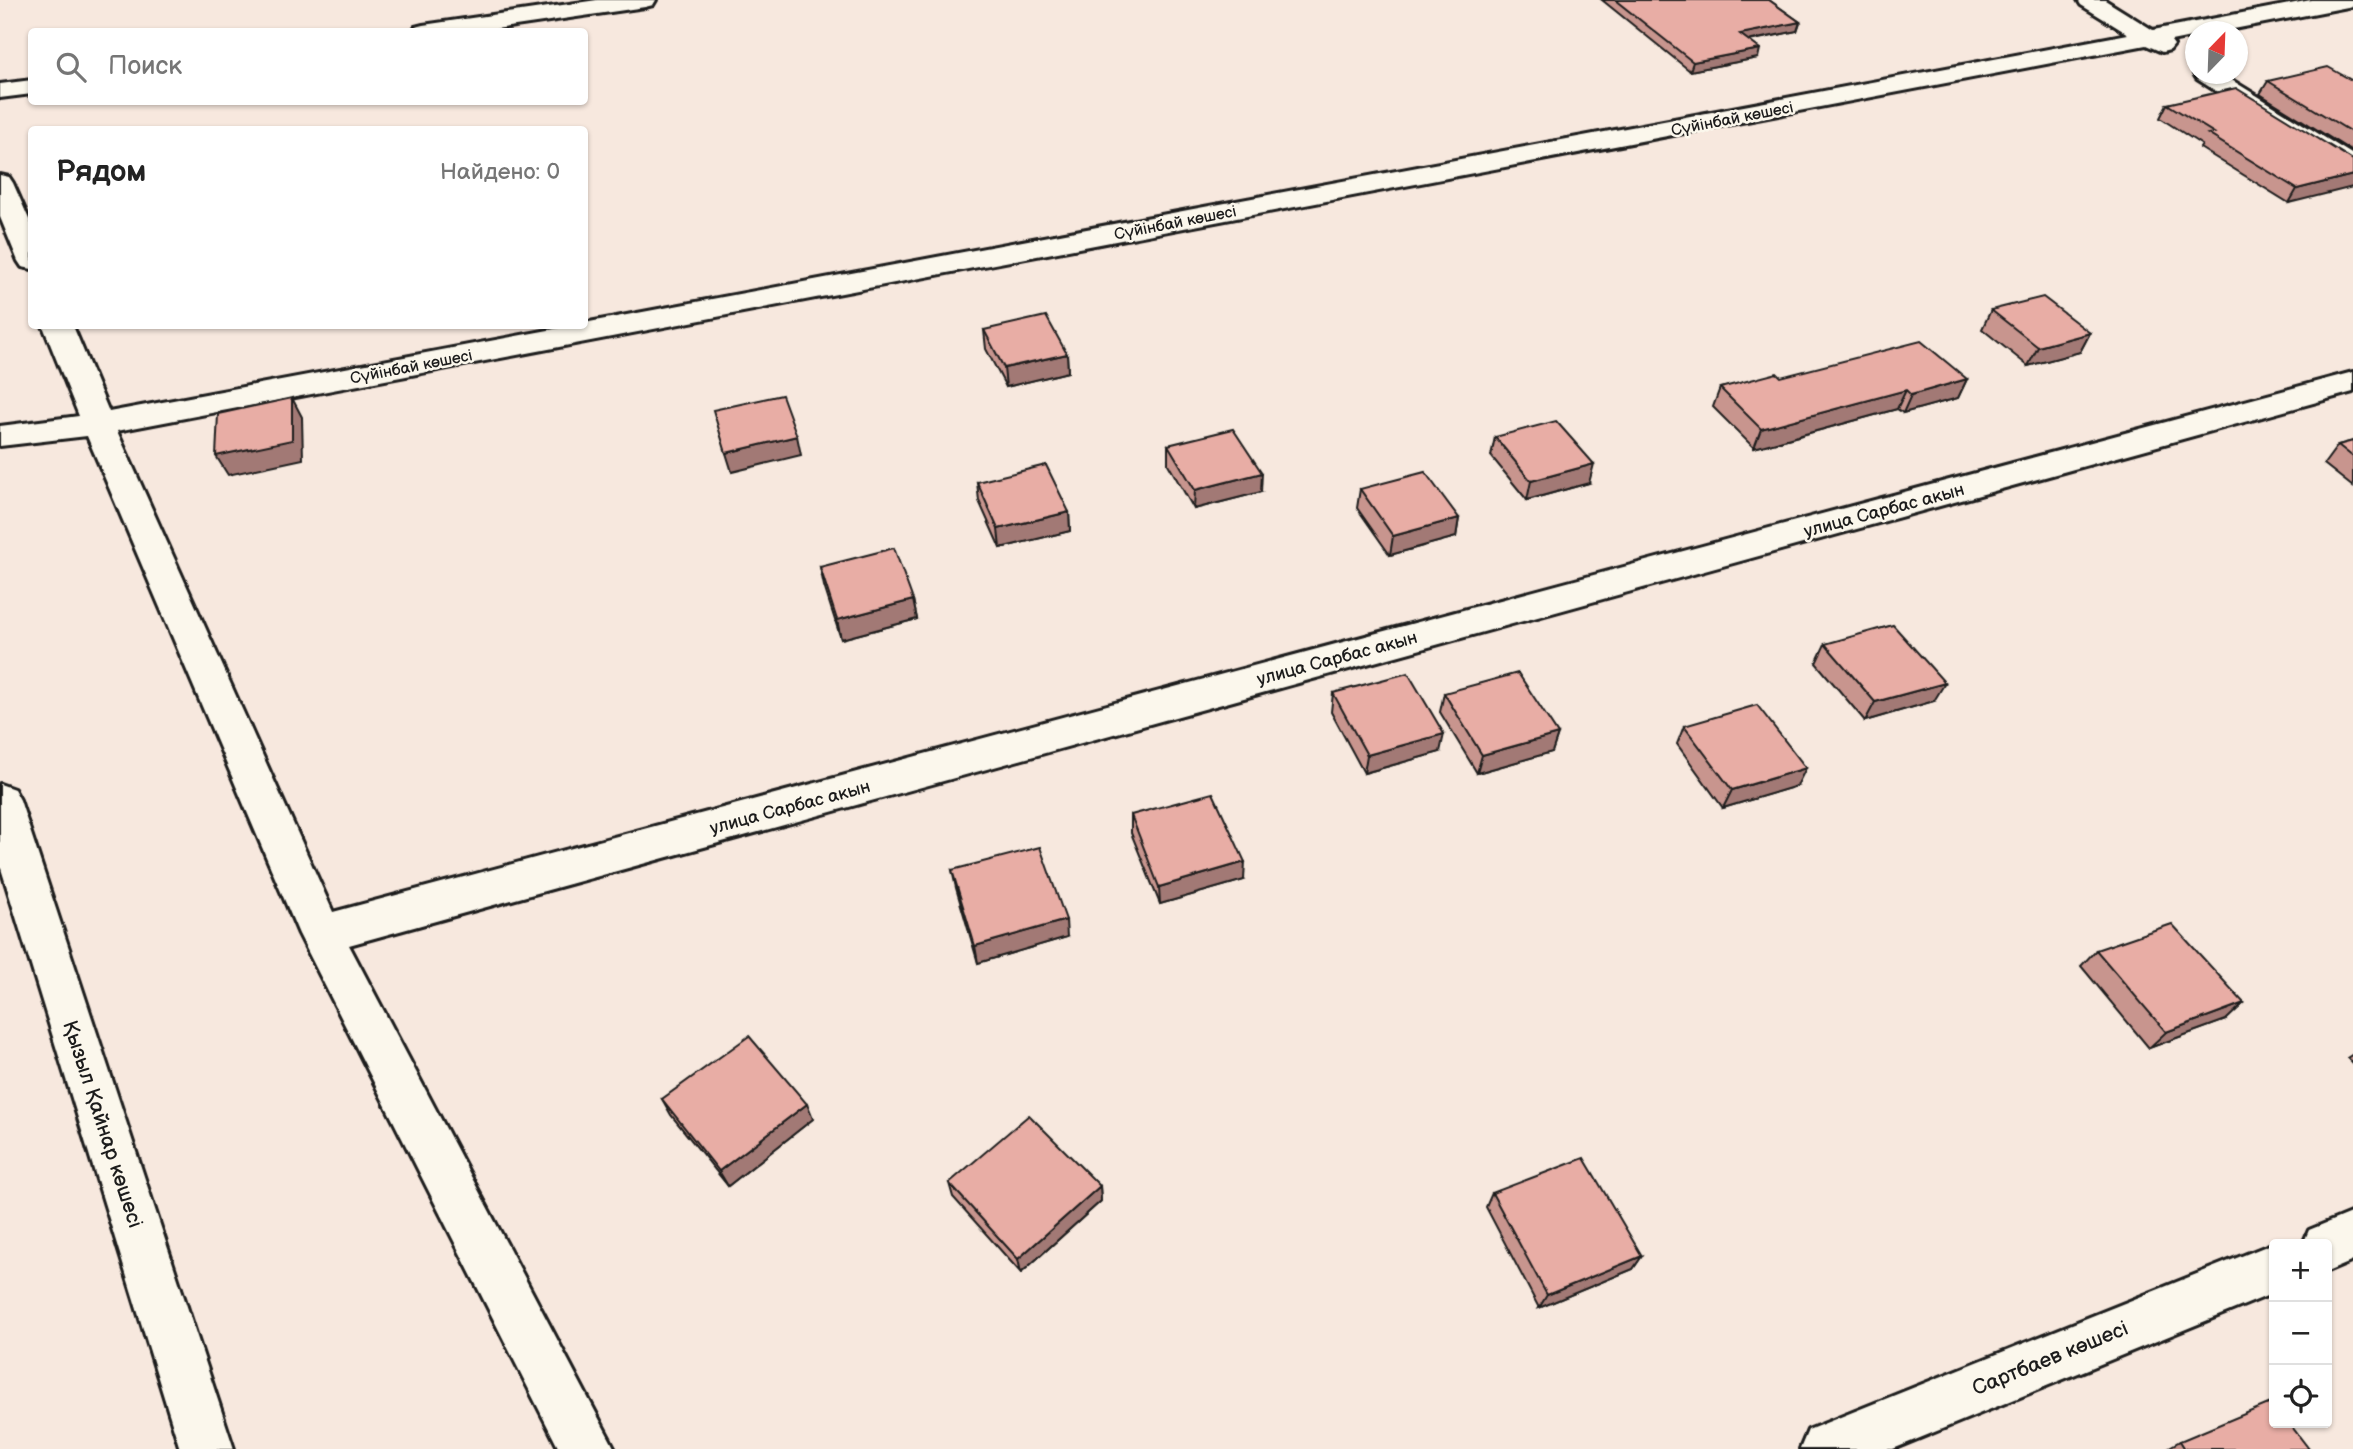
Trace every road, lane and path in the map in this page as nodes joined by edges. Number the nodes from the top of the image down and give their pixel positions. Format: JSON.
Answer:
{"nodes":[{"id":1,"x":645,"y":0,"type":"edge"},
{"id":2,"x":2089,"y":0,"type":"edge"},
{"id":3,"x":2348,"y":0,"type":"edge"},
{"id":4,"x":451,"y":28,"type":"edge"},
{"id":5,"x":2152,"y":39,"type":"junction"},
{"id":6,"x":2185,"y":60,"type":"edge"},
{"id":7,"x":2222,"y":84,"type":"edge"},
{"id":8,"x":28,"y":88,"type":"edge"},
{"id":9,"x":0,"y":91,"type":"edge"},
{"id":10,"x":2353,"y":166,"type":"edge"},
{"id":11,"x":0,"y":183,"type":"edge"},
{"id":12,"x":28,"y":251,"type":"edge"},
{"id":13,"x":59,"y":329,"type":"edge"},
{"id":14,"x":2353,"y":382,"type":"edge"},
{"id":15,"x":97,"y":424,"type":"junction"},
{"id":16,"x":0,"y":436,"type":"edge"},
{"id":17,"x":0,"y":800,"type":"edge"},
{"id":18,"x":321,"y":934,"type":"junction"},
{"id":19,"x":2353,"y":1236,"type":"edge"},
{"id":20,"x":2332,"y":1245,"type":"edge"},
{"id":21,"x":2269,"y":1270,"type":"edge"},
{"id":22,"x":207,"y":1449,"type":"edge"},
{"id":23,"x":588,"y":1449,"type":"edge"},
{"id":24,"x":1826,"y":1449,"type":"edge"}],
"edges":[{"from":1,"to":4,"type":"street"},
{"from":2,"to":5,"type":"street"},
{"from":3,"to":5,"type":"street","name":"Сүйінбай көшесі"},
{"from":5,"to":6,"type":"street"},
{"from":5,"to":15,"type":"street","name":"Сүйінбай көшесі"},
{"from":7,"to":10,"type":"street"},
{"from":8,"to":9,"type":"street"},
{"from":11,"to":12,"type":"street"},
{"from":13,"to":15,"type":"street"},
{"from":14,"to":18,"type":"street","name":"улица Сарбас акын"},
{"from":15,"to":16,"type":"street","name":"Сүйінбай көшесі"},
{"from":15,"to":18,"type":"street"},
{"from":17,"to":22,"type":"street","name":"Қызыл Қайнар көшесі"},
{"from":18,"to":23,"type":"street"},
{"from":19,"to":20,"type":"street"},
{"from":21,"to":24,"type":"street","name":"Сартбаев көшесі"}]}
